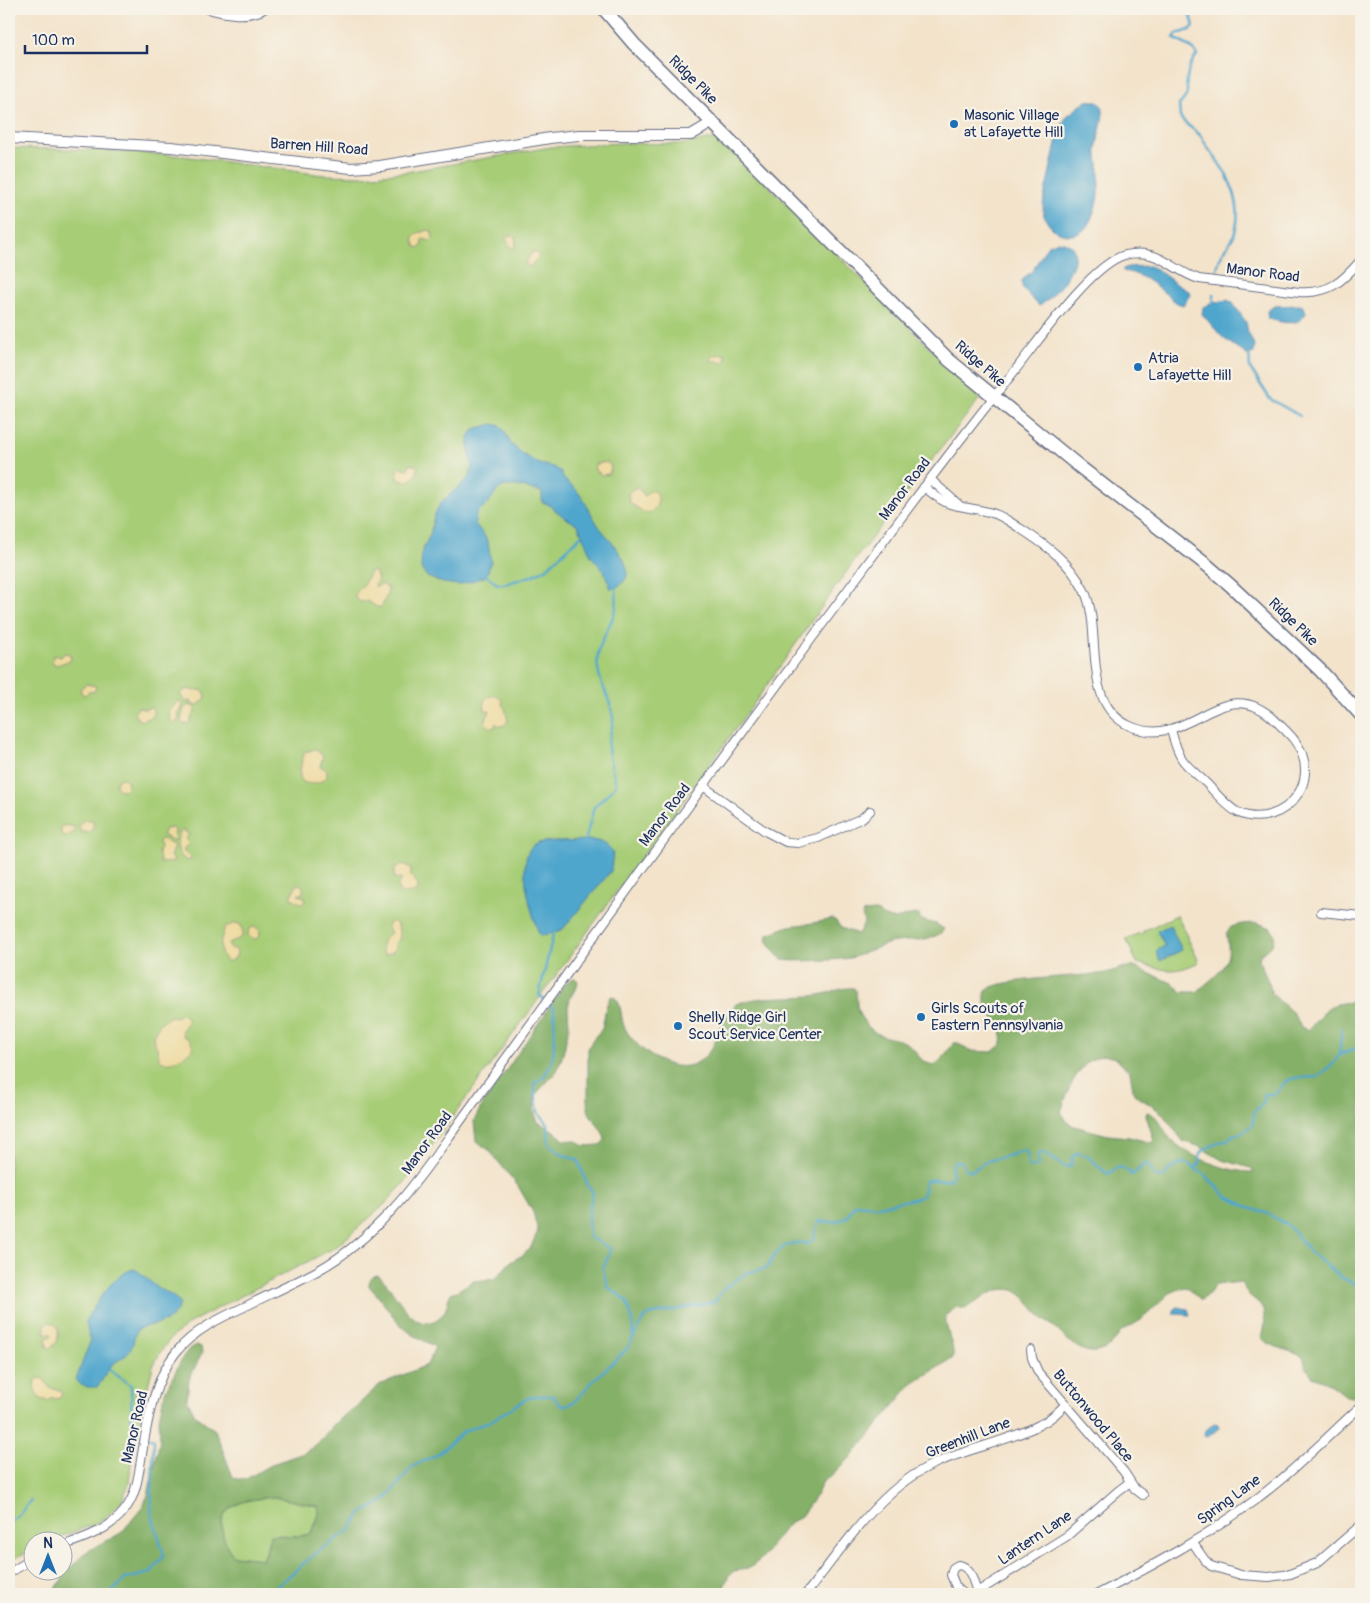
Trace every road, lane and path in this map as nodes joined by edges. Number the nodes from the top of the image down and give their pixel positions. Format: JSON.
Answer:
{"nodes":[{"id":1,"x":208,"y":9,"type":"edge"},
{"id":2,"x":264,"y":9,"type":"edge"},
{"id":3,"x":604,"y":9,"type":"edge"},
{"id":4,"x":713,"y":122,"type":"junction"},
{"id":5,"x":9,"y":138,"type":"edge"},
{"id":6,"x":1361,"y":260,"type":"edge"},
{"id":7,"x":993,"y":397,"type":"junction"},
{"id":8,"x":930,"y":479,"type":"junction"},
{"id":9,"x":924,"y":487,"type":"junction"},
{"id":10,"x":958,"y":505,"type":"junction"},
{"id":11,"x":1361,"y":715,"type":"edge"},
{"id":12,"x":1171,"y":730,"type":"junction"},
{"id":13,"x":703,"y":786,"type":"junction"},
{"id":14,"x":870,"y":811,"type":"dead end"},
{"id":15,"x":1321,"y":912,"type":"dead end"},
{"id":16,"x":1361,"y":916,"type":"edge"},
{"id":17,"x":1031,"y":1350,"type":"dead end"},
{"id":18,"x":1066,"y":1404,"type":"junction"},
{"id":19,"x":1361,"y":1406,"type":"edge"},
{"id":20,"x":1130,"y":1482,"type":"junction"},
{"id":21,"x":1142,"y":1495,"type":"dead end"},
{"id":22,"x":1361,"y":1526,"type":"edge"},
{"id":23,"x":72,"y":1542,"type":"edge"},
{"id":24,"x":1193,"y":1543,"type":"junction"},
{"id":25,"x":22,"y":1565,"type":"edge"},
{"id":26,"x":9,"y":1573,"type":"edge"},
{"id":27,"x":806,"y":1594,"type":"edge"},
{"id":28,"x":964,"y":1594,"type":"edge"},
{"id":29,"x":976,"y":1594,"type":"edge"},
{"id":30,"x":1098,"y":1594,"type":"edge"}],
"edges":[{"from":1,"to":2,"type":"street"},
{"from":3,"to":4,"type":"main road","name":"Ridge Pike"},
{"from":4,"to":5,"type":"street","name":"Barren Hill Road"},
{"from":4,"to":7,"type":"main road","name":"Ridge Pike"},
{"from":6,"to":7,"type":"street","name":"Manor Road"},
{"from":7,"to":8,"type":"street","name":"Manor Road"},
{"from":7,"to":11,"type":"main road","name":"Ridge Pike"},
{"from":8,"to":9,"type":"street","name":"Manor Road"},
{"from":8,"to":10,"type":"street"},
{"from":9,"to":10,"type":"street"},
{"from":9,"to":13,"type":"street","name":"Manor Road"},
{"from":10,"to":12,"type":"street"},
{"from":12,"to":12,"type":"street"},
{"from":13,"to":14,"type":"street"},
{"from":13,"to":23,"type":"street","name":"Manor Road"},
{"from":15,"to":16,"type":"street"},
{"from":17,"to":18,"type":"street","name":"Buttonwood Place"},
{"from":18,"to":20,"type":"street","name":"Buttonwood Place"},
{"from":18,"to":27,"type":"street","name":"Greenhill Lane"},
{"from":19,"to":24,"type":"street","name":"Spring Lane"},
{"from":20,"to":21,"type":"street","name":"Buttonwood Place"},
{"from":20,"to":29,"type":"street","name":"Lantern Lane"},
{"from":22,"to":24,"type":"street"},
{"from":24,"to":30,"type":"street","name":"Spring Lane"},
{"from":25,"to":26,"type":"street"},
{"from":28,"to":29,"type":"street"}]}
